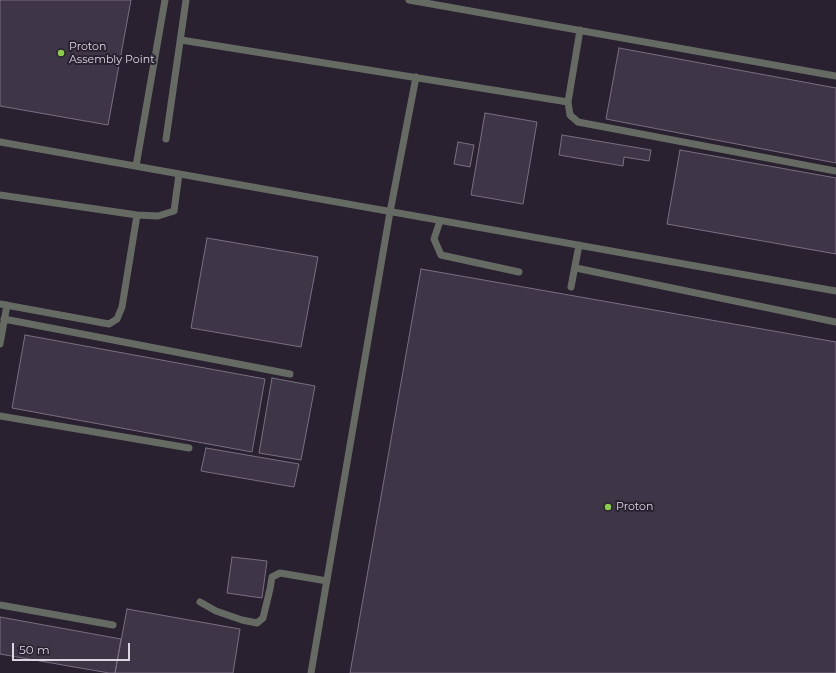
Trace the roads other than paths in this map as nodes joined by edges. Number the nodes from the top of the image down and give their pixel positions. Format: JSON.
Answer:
{"nodes":[{"id":1,"x":165,"y":0,"type":"edge"},
{"id":2,"x":186,"y":0,"type":"edge"},
{"id":3,"x":409,"y":0,"type":"edge"},
{"id":4,"x":580,"y":30,"type":"junction"},
{"id":5,"x":180,"y":40,"type":"junction"},
{"id":6,"x":836,"y":76,"type":"edge"},
{"id":7,"x":416,"y":77,"type":"junction"},
{"id":8,"x":568,"y":102,"type":"junction"},
{"id":9,"x":166,"y":139,"type":"dead end"},
{"id":10,"x":0,"y":142,"type":"edge"},
{"id":11,"x":136,"y":166,"type":"junction"},
{"id":12,"x":836,"y":171,"type":"edge"},
{"id":13,"x":179,"y":174,"type":"junction"},
{"id":14,"x":0,"y":195,"type":"edge"},
{"id":15,"x":390,"y":212,"type":"junction"},
{"id":16,"x":137,"y":215,"type":"junction"},
{"id":17,"x":440,"y":221,"type":"junction"},
{"id":18,"x":580,"y":245,"type":"junction"},
{"id":19,"x":576,"y":268,"type":"junction"},
{"id":20,"x":519,"y":272,"type":"dead end"},
{"id":21,"x":571,"y":287,"type":"dead end"},
{"id":22,"x":836,"y":291,"type":"edge"},
{"id":23,"x":3,"y":305,"type":"edge"},
{"id":24,"x":4,"y":319,"type":"junction"},
{"id":25,"x":836,"y":322,"type":"edge"},
{"id":26,"x":0,"y":344,"type":"edge"},
{"id":27,"x":290,"y":374,"type":"dead end"},
{"id":28,"x":0,"y":416,"type":"edge"},
{"id":29,"x":189,"y":448,"type":"dead end"},
{"id":30,"x":327,"y":581,"type":"junction"},
{"id":31,"x":200,"y":602,"type":"dead end"},
{"id":32,"x":0,"y":605,"type":"edge"},
{"id":33,"x":113,"y":625,"type":"dead end"},
{"id":34,"x":311,"y":673,"type":"edge"}],
"edges":[{"from":1,"to":11,"type":"lane"},
{"from":2,"to":5,"type":"lane"},
{"from":3,"to":4,"type":"lane"},
{"from":4,"to":6,"type":"lane"},
{"from":4,"to":8,"type":"lane"},
{"from":5,"to":7,"type":"lane"},
{"from":5,"to":9,"type":"lane"},
{"from":7,"to":8,"type":"lane"},
{"from":7,"to":15,"type":"lane"},
{"from":8,"to":12,"type":"lane"},
{"from":10,"to":11,"type":"lane"},
{"from":11,"to":13,"type":"lane"},
{"from":13,"to":15,"type":"lane"},
{"from":13,"to":16,"type":"lane"},
{"from":14,"to":16,"type":"lane"},
{"from":15,"to":17,"type":"lane"},
{"from":15,"to":30,"type":"lane"},
{"from":16,"to":23,"type":"lane"},
{"from":17,"to":18,"type":"lane"},
{"from":17,"to":20,"type":"lane"},
{"from":18,"to":19,"type":"lane"},
{"from":18,"to":22,"type":"lane"},
{"from":19,"to":21,"type":"lane"},
{"from":19,"to":25,"type":"lane"},
{"from":23,"to":24,"type":"lane"},
{"from":24,"to":26,"type":"lane"},
{"from":24,"to":27,"type":"lane"},
{"from":28,"to":29,"type":"lane"},
{"from":30,"to":31,"type":"lane"},
{"from":30,"to":34,"type":"lane"},
{"from":32,"to":33,"type":"lane"}]}
